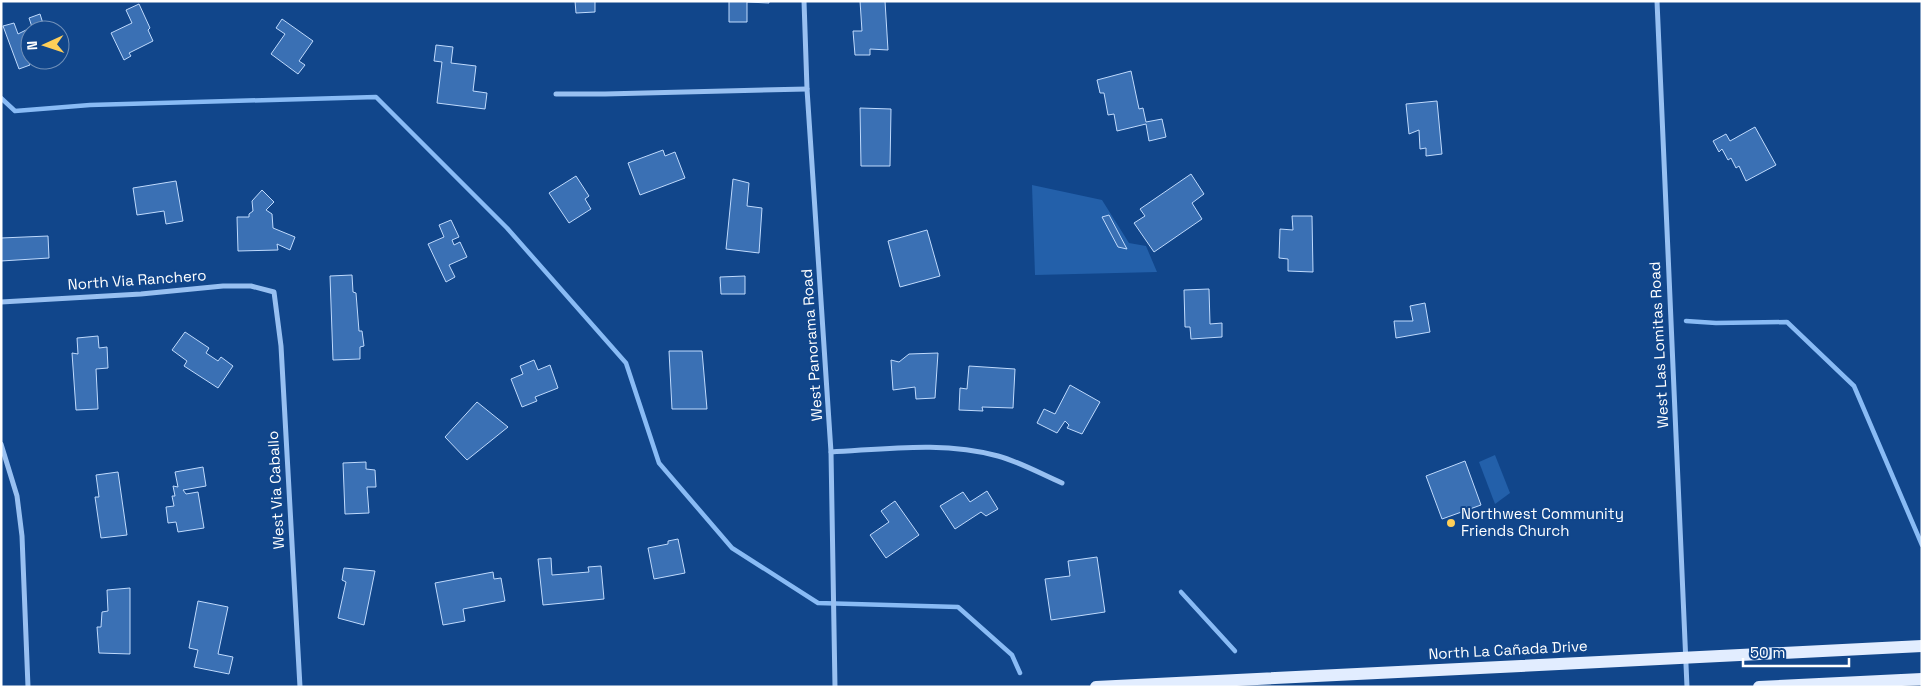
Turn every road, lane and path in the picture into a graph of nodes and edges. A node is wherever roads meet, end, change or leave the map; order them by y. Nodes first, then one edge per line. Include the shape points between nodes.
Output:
1 (804, 1) edge
2 (1657, 1) edge
3 (807, 89) junction
4 (556, 94) dead end
5 (274, 292) joint
6 (1, 302) edge
7 (1, 444) edge
8 (831, 452) junction
9 (1062, 483) dead end
10 (1922, 646) edge
11 (1686, 658) junction
12 (1922, 679) edge
13 (1272, 683) edge
14 (1862, 684) edge
15 (28, 687) edge
16 (300, 687) edge
17 (836, 687) edge
18 (1096, 687) edge
19 (1687, 687) edge
20 (1759, 687) edge

1 - 3 street, West Panorama Road
2 - 11 street, West Las Lomitas Road
3 - 4 street
3 - 8 street, West Panorama Road
5 - 6 street, North Via Ranchero via 251,286 223,286
5 - 16 street, West Via Caballo via 281,346
7 - 15 street via 17,496 22,536
8 - 9 street via 923,447 964,449 999,456
8 - 17 street, West Panorama Road
10 - 11 main road, North La Cañada Drive
11 - 13 main road, North La Cañada Drive
11 - 19 street, West Las Lomitas Road
12 - 14 main road
13 - 18 main road, North La Cañada Drive
14 - 20 main road

